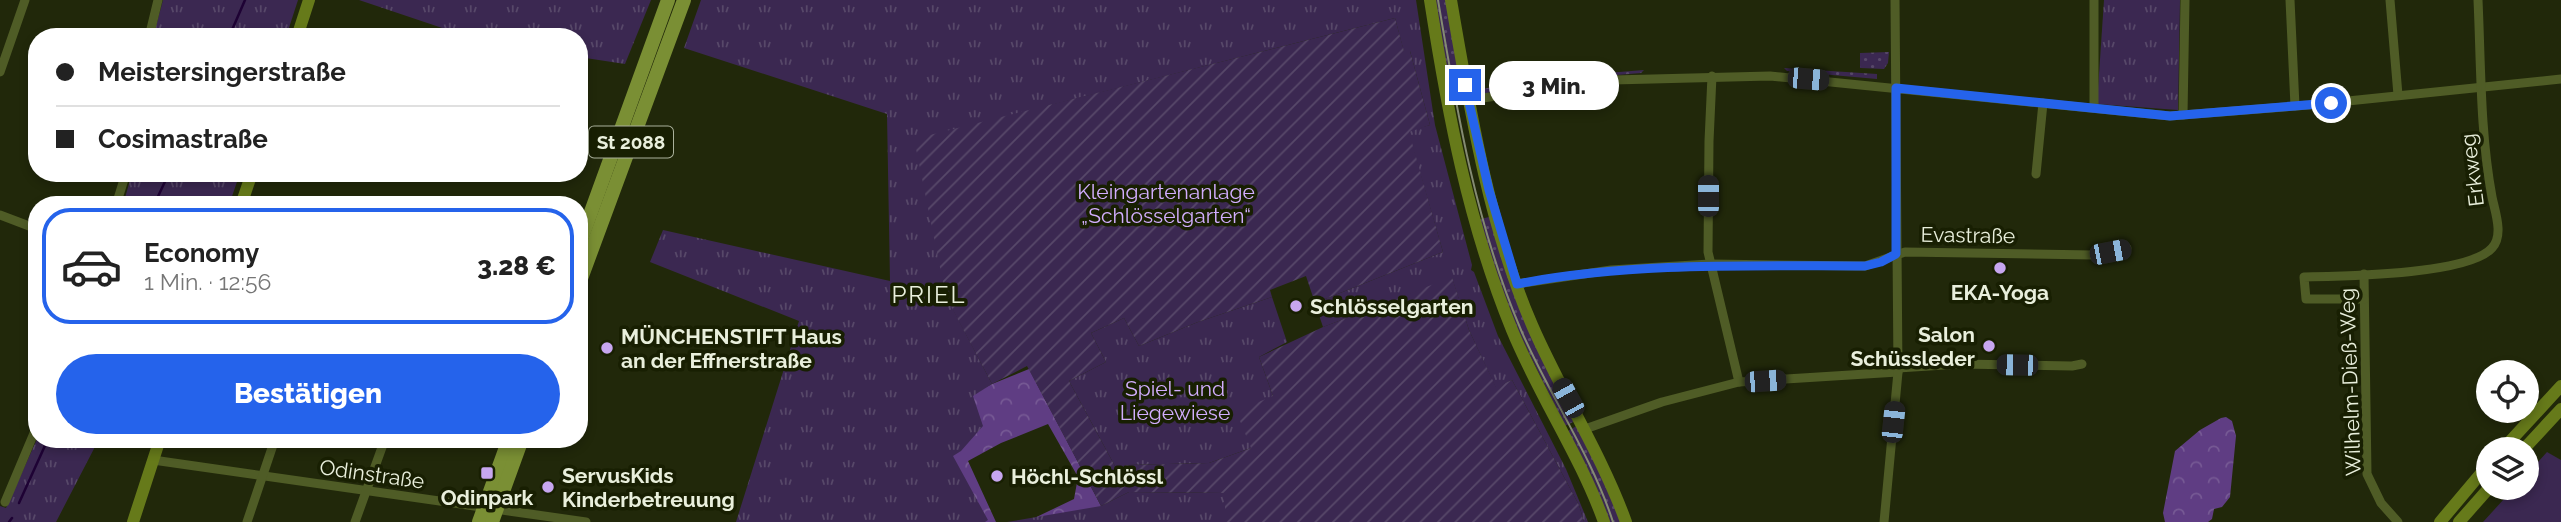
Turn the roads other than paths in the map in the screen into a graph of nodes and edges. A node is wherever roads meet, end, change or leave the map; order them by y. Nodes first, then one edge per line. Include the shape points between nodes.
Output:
1 (25, 0) edge
2 (158, 0) edge
3 (309, 0) edge
4 (668, 0) edge
5 (684, 0) edge
6 (1430, 0) edge
7 (1451, 0) edge
8 (1895, 0) edge
9 (2094, 0) edge
10 (2185, 0) edge
11 (2290, 0) edge
12 (2390, 0) edge
13 (2478, 0) edge
14 (151, 28) edge
15 (300, 28) edge
16 (0, 72) edge
17 (1712, 76) junction
18 (2561, 79) edge
19 (1896, 88) junction
20 (2482, 88) junction
21 (2398, 95) junction
22 (1468, 100) junction
23 (2043, 103) junction
24 (1447, 105) junction
25 (2295, 106) junction
26 (2094, 108) junction
27 (2183, 115) junction
28 (2036, 174) dead end
29 (0, 215) edge
30 (588, 219) edge
31 (28, 226) edge
32 (2127, 248) dead end
33 (1896, 254) junction
34 (588, 260) edge
35 (1710, 264) junction
36 (2364, 274) junction
37 (1517, 284) junction
38 (2364, 299) junction
39 (2082, 364) dead end
40 (1898, 370) junction
41 (1739, 383) junction
42 (2561, 386) edge
43 (2561, 409) edge
44 (1585, 429) junction
45 (2514, 437) edge
46 (2536, 437) edge
47 (28, 447) edge
48 (157, 448) edge
49 (272, 448) edge
50 (382, 448) edge
51 (507, 448) edge
52 (518, 448) edge
53 (153, 460) junction
54 (262, 475) junction
55 (2476, 479) edge
56 (366, 491) junction
57 (2478, 500) edge
58 (5, 502) dead end
59 (488, 516) edge
60 (133, 522) edge
61 (247, 522) edge
62 (355, 522) edge
63 (586, 522) edge
64 (1604, 522) edge
65 (1626, 522) edge
66 (1884, 522) edge
67 (2398, 522) edge
68 (2440, 522) edge
69 (2459, 522) edge

1 - 16 street
2 - 14 street
3 - 15 main road
4 - 30 main road, St 2088
5 - 34 main road, St 2088
6 - 24 main road
7 - 22 main road
8 - 19 street
9 - 26 street
10 - 27 street
11 - 25 street
12 - 21 street
13 - 20 street, Erkweg
17 - 19 street via 1778,76
17 - 22 street via 1614,80
17 - 35 street
18 - 20 street
19 - 23 street
19 - 33 street
20 - 21 street
20 - 36 street, Erkweg via 2497,228 2494,246 2479,257 2431,269
21 - 25 street
22 - 24 main road
22 - 37 main road
23 - 26 street
23 - 28 street
24 - 64 main road via 1473,218 1496,290
25 - 27 street
26 - 27 street
29 - 31 street
32 - 33 street, Evastraße via 2094,255
33 - 35 street, Evastraße via 1865,266
33 - 40 street
35 - 37 street, Evastraße via 1611,270
35 - 41 street
36 - 38 street, Wilhelm-Dieß-Weg
36 - 38 street via 2304,277 2306,299
37 - 44 main road
38 - 67 street, Wilhelm-Dieß-Weg via 2367,474 2381,503
39 - 40 street via 1960,364
40 - 41 street
40 - 66 street
41 - 44 street via 1662,402
42 - 45 main road
43 - 46 main road
44 - 65 main road
47 - 58 street
48 - 53 main road
49 - 54 street
50 - 56 street
51 - 59 main road
52 - 59 main road
53 - 54 street, Odinstraße
53 - 60 main road
54 - 56 street, Odinstraße
54 - 61 street
55 - 68 main road
56 - 59 street, Odinstraße
56 - 62 street
57 - 69 main road
59 - 63 street, Odinstraße

